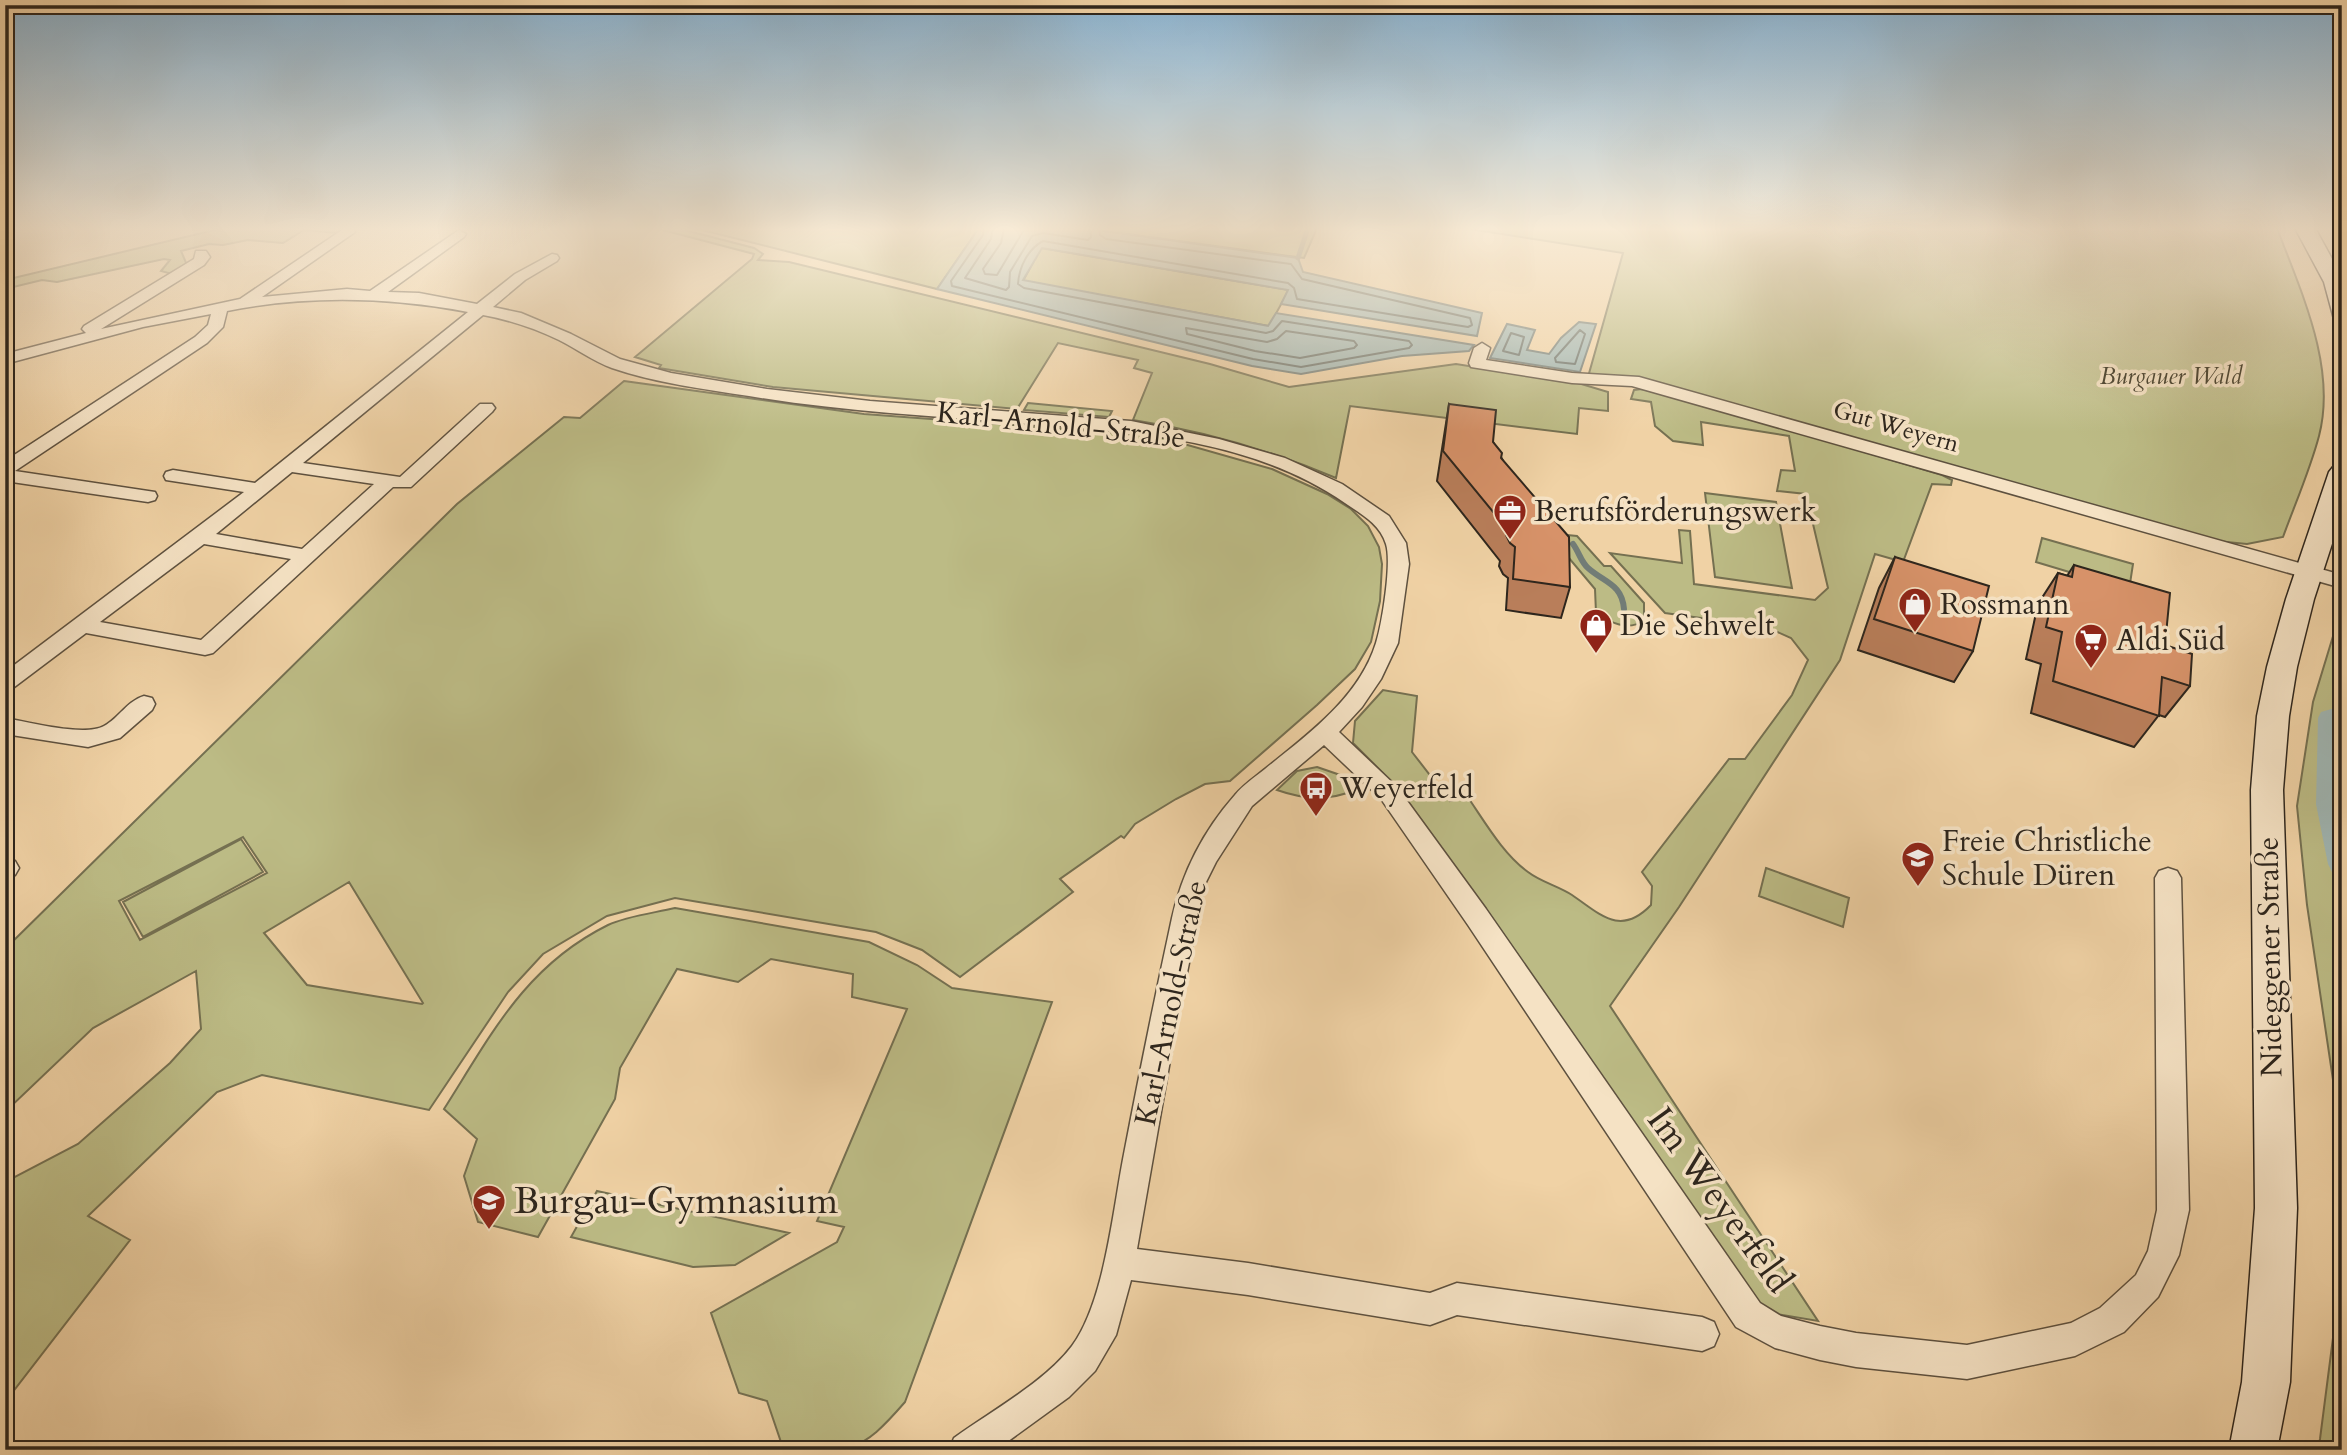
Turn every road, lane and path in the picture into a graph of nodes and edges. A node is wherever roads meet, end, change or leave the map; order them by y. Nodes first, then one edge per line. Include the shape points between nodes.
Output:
1 (144, 296) edge
2 (254, 296) edge
3 (309, 296) edge
4 (390, 296) edge
5 (497, 296) edge
6 (2337, 296) edge
7 (243, 303) junction
8 (221, 306) junction
9 (482, 308) junction
10 (2342, 314) edge
11 (70, 342) junction
12 (1482, 348) dead end
13 (5, 359) edge
14 (614, 363) joint
15 (486, 408) dead end
16 (289, 466) junction
17 (5, 469) edge
18 (2342, 472) edge
19 (5, 475) edge
20 (173, 476) dead end
21 (390, 480) junction
22 (261, 489) junction
23 (148, 495) dead end
24 (200, 537) junction
25 (307, 556) junction
26 (2310, 573) junction
27 (2342, 582) edge
28 (79, 625) junction
29 (5, 682) edge
30 (144, 704) dead end
31 (5, 726) edge
32 (1325, 732) junction
33 (2168, 878) dead end
34 (1119, 1263) junction
35 (1702, 1334) dead end
36 (966, 1450) edge
37 (2253, 1450) edge

1 - 11 street
2 - 7 street
3 - 7 street
4 - 9 street
5 - 9 street
6 - 10 main road
7 - 8 street
8 - 11 street
8 - 17 street via 215,327 201,340
9 - 14 street via 545,327
9 - 16 street
11 - 13 street
12 - 26 street, Gut Weyern via 1477,363 1572,378 1633,381
14 - 32 street, Karl-Arnold-Straße via 767,394 1161,431 1279,463 1335,488 1382,520 1396,544 1399,564 1387,643 1373,674
15 - 21 street via 404,483
16 - 21 street
16 - 22 street
18 - 26 main road, Nideggener Straße
19 - 23 street
20 - 22 street
21 - 25 street
22 - 24 street
24 - 25 street
24 - 28 street
25 - 28 street via 205,648
26 - 27 street
26 - 37 main road, Nideggener Straße via 2273,716 2266,790 2276,1208 2266,1382
28 - 29 street
30 - 31 street via 112,732 88,739
32 - 33 street, Im Weyerfeld via 1389,793 1748,1315 1775,1331 1856,1350 1967,1362 2075,1339 2112,1320 2147,1286 2163,1255 2173,1210
32 - 34 street, Karl-Arnold-Straße via 1244,800 1192,884
34 - 35 street via 1430,1309 1457,1299
34 - 36 street, Karl-Arnold-Straße via 1104,1323 1083,1359 1057,1385

